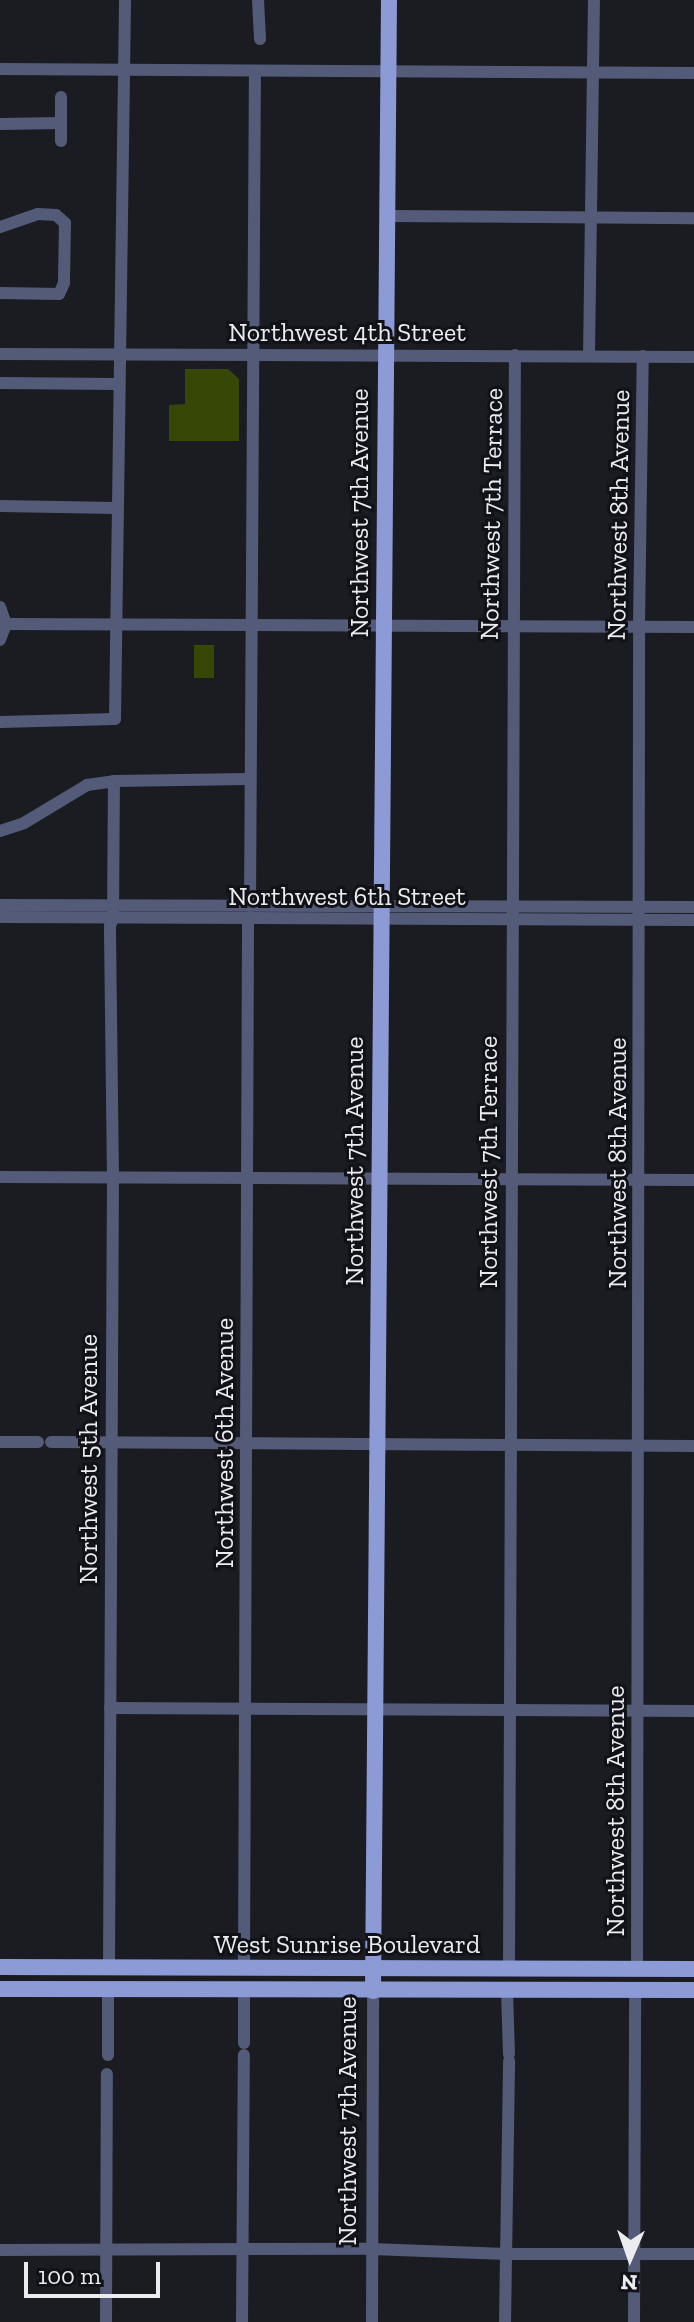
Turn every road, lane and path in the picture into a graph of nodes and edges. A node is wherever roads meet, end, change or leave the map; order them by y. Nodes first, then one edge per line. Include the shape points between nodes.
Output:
1 (125, 0) edge
2 (258, 0) edge
3 (389, 0) edge
4 (594, 0) edge
5 (260, 39) dead end
6 (0, 69) edge
7 (122, 70) junction
8 (255, 71) junction
9 (388, 72) junction
10 (592, 72) junction
11 (694, 73) edge
12 (61, 97) dead end
13 (61, 123) junction
14 (0, 124) edge
15 (61, 141) dead end
16 (387, 216) junction
17 (591, 218) junction
18 (694, 218) edge
19 (0, 227) edge
20 (0, 293) edge
21 (0, 354) edge
22 (118, 354) junction
23 (254, 355) junction
24 (515, 355) junction
25 (385, 356) junction
26 (589, 356) junction
27 (643, 356) junction
28 (694, 357) edge
29 (0, 383) edge
30 (117, 384) junction
31 (0, 506) edge
32 (116, 508) junction
33 (0, 607) edge
34 (251, 623) junction
35 (6, 624) junction
36 (383, 624) junction
37 (115, 625) junction
38 (513, 626) junction
39 (639, 626) junction
40 (694, 627) edge
41 (0, 640) edge
42 (0, 722) edge
43 (248, 779) junction
44 (114, 781) junction
45 (0, 831) edge
46 (0, 905) edge
47 (694, 907) edge
48 (113, 911) junction
49 (249, 912) junction
50 (381, 913) junction
51 (511, 913) junction
52 (641, 914) junction
53 (0, 917) edge
54 (694, 920) edge
55 (0, 1177) edge
56 (113, 1178) junction
57 (248, 1179) junction
58 (379, 1179) junction
59 (512, 1179) junction
60 (694, 1180) edge
61 (640, 1181) junction
62 (0, 1442) edge
63 (110, 1442) junction
64 (247, 1442) junction
65 (377, 1443) junction
66 (512, 1444) junction
67 (639, 1445) junction
68 (694, 1446) edge
69 (110, 1708) junction
70 (245, 1710) junction
71 (509, 1710) junction
72 (375, 1711) junction
73 (638, 1711) junction
74 (694, 1711) edge
75 (0, 1967) edge
76 (109, 1967) junction
77 (244, 1968) junction
78 (637, 1969) junction
79 (694, 1969) edge
80 (373, 1970) junction
81 (509, 1970) junction
82 (83, 1988) junction
83 (0, 1989) edge
84 (108, 1989) junction
85 (244, 1989) junction
86 (635, 1990) junction
87 (694, 1990) edge
88 (373, 1991) junction
89 (507, 1991) junction
90 (108, 2055) dead end
91 (107, 2074) dead end
92 (106, 2249) junction
93 (242, 2249) junction
94 (371, 2249) junction
95 (0, 2250) edge
96 (506, 2254) junction
97 (635, 2254) junction
98 (694, 2254) edge
99 (106, 2322) edge
100 (242, 2322) edge
101 (372, 2322) edge
102 (505, 2322) edge
103 (634, 2322) edge

1 - 7 street
2 - 5 street
3 - 9 main road, Northwest 7th Avenue
4 - 10 street, Northwest 8th Avenue
6 - 7 street
7 - 8 street
7 - 22 street
8 - 9 street
8 - 23 street, Northwest 6th Avenue
9 - 10 street
9 - 16 main road, Northwest 7th Avenue
10 - 11 street
10 - 17 street, Northwest 8th Avenue
12 - 13 street
13 - 14 street
13 - 15 street
16 - 17 street
16 - 25 main road, Northwest 7th Avenue
17 - 18 street
17 - 26 street, Northwest 8th Avenue
19 - 20 street via 38,214 56,215 65,223 64,283 59,294
21 - 22 street, Northwest 4th Street
22 - 23 street, Northwest 4th Street
22 - 30 street
23 - 25 street, Northwest 4th Street
23 - 34 street, Northwest 6th Avenue
24 - 25 street, Northwest 4th Street
24 - 26 street, Northwest 4th Street
24 - 38 street, Northwest 7th Terrace
25 - 36 main road, Northwest 7th Avenue
26 - 27 street, Northwest 4th Street
27 - 28 street, Northwest 4th Street
27 - 39 street, Northwest 8th Avenue
29 - 30 street
30 - 32 street
31 - 32 street
32 - 37 street
33 - 35 street
34 - 36 street
34 - 37 street
34 - 43 street, Northwest 6th Avenue
35 - 37 street
35 - 41 street
36 - 38 street
36 - 50 main road, Northwest 7th Avenue
37 - 42 street via 115,719
38 - 39 street
38 - 51 street, Northwest 7th Terrace
39 - 40 street
39 - 52 street, Northwest 8th Avenue
43 - 44 street
43 - 49 street, Northwest 6th Avenue
44 - 45 street via 87,785 24,823
44 - 48 street, Northwest 5th Avenue
46 - 48 street, Northwest 6th Street
47 - 52 street, Northwest 6th Street
48 - 49 street, Northwest 6th Street
48 - 53 street, Northwest 6th Street
48 - 56 street, Northwest 5th Avenue
49 - 50 street, Northwest 6th Street
49 - 57 street, Northwest 6th Avenue
50 - 51 street, Northwest 6th Street
50 - 58 main road, Northwest 7th Avenue
51 - 52 street, Northwest 6th Street
51 - 59 street, Northwest 7th Terrace
52 - 54 street, Northwest 6th Street
52 - 61 street, Northwest 8th Avenue
55 - 56 street
56 - 57 street
56 - 63 street, Northwest 5th Avenue
57 - 58 street
57 - 64 street, Northwest 6th Avenue
58 - 59 street
58 - 65 main road, Northwest 7th Avenue
59 - 61 street
59 - 66 street, Northwest 7th Terrace
60 - 61 street
61 - 67 street, Northwest 8th Avenue
62 - 63 street
63 - 64 street
63 - 69 street, Northwest 5th Avenue
64 - 65 street
64 - 70 street, Northwest 6th Avenue
65 - 66 street
65 - 72 main road, Northwest 7th Avenue
66 - 67 street
66 - 71 street, Northwest 7th Terrace
67 - 68 street
67 - 73 street, Northwest 8th Avenue
69 - 70 street
69 - 76 street, Northwest 5th Avenue
70 - 72 street
70 - 77 street, Northwest 6th Avenue
71 - 72 street
71 - 73 street
71 - 81 street, Northwest 7th Terrace
72 - 80 main road, Northwest 7th Avenue
73 - 74 street
73 - 78 street, Northwest 8th Avenue
75 - 76 main road, West Sunrise Boulevard
76 - 77 main road, West Sunrise Boulevard
76 - 82 main road via 100,1982
77 - 80 main road, West Sunrise Boulevard
78 - 79 main road, West Sunrise Boulevard
78 - 81 main road, West Sunrise Boulevard
80 - 81 main road, West Sunrise Boulevard
80 - 88 main road, Northwest 7th Avenue
82 - 83 main road, West Sunrise Boulevard
82 - 84 main road, West Sunrise Boulevard
84 - 85 main road, West Sunrise Boulevard
84 - 90 street
85 - 88 main road, West Sunrise Boulevard
85 - 93 street
86 - 87 main road, West Sunrise Boulevard
86 - 89 main road, West Sunrise Boulevard
86 - 97 street
88 - 89 main road, West Sunrise Boulevard
88 - 94 street, Northwest 7th Avenue
89 - 96 street
91 - 92 street
92 - 93 street
92 - 95 street
92 - 99 street
93 - 94 street
93 - 100 street
94 - 96 street
94 - 101 street, Northwest 7th Avenue
96 - 97 street
96 - 102 street
97 - 98 street
97 - 103 street

